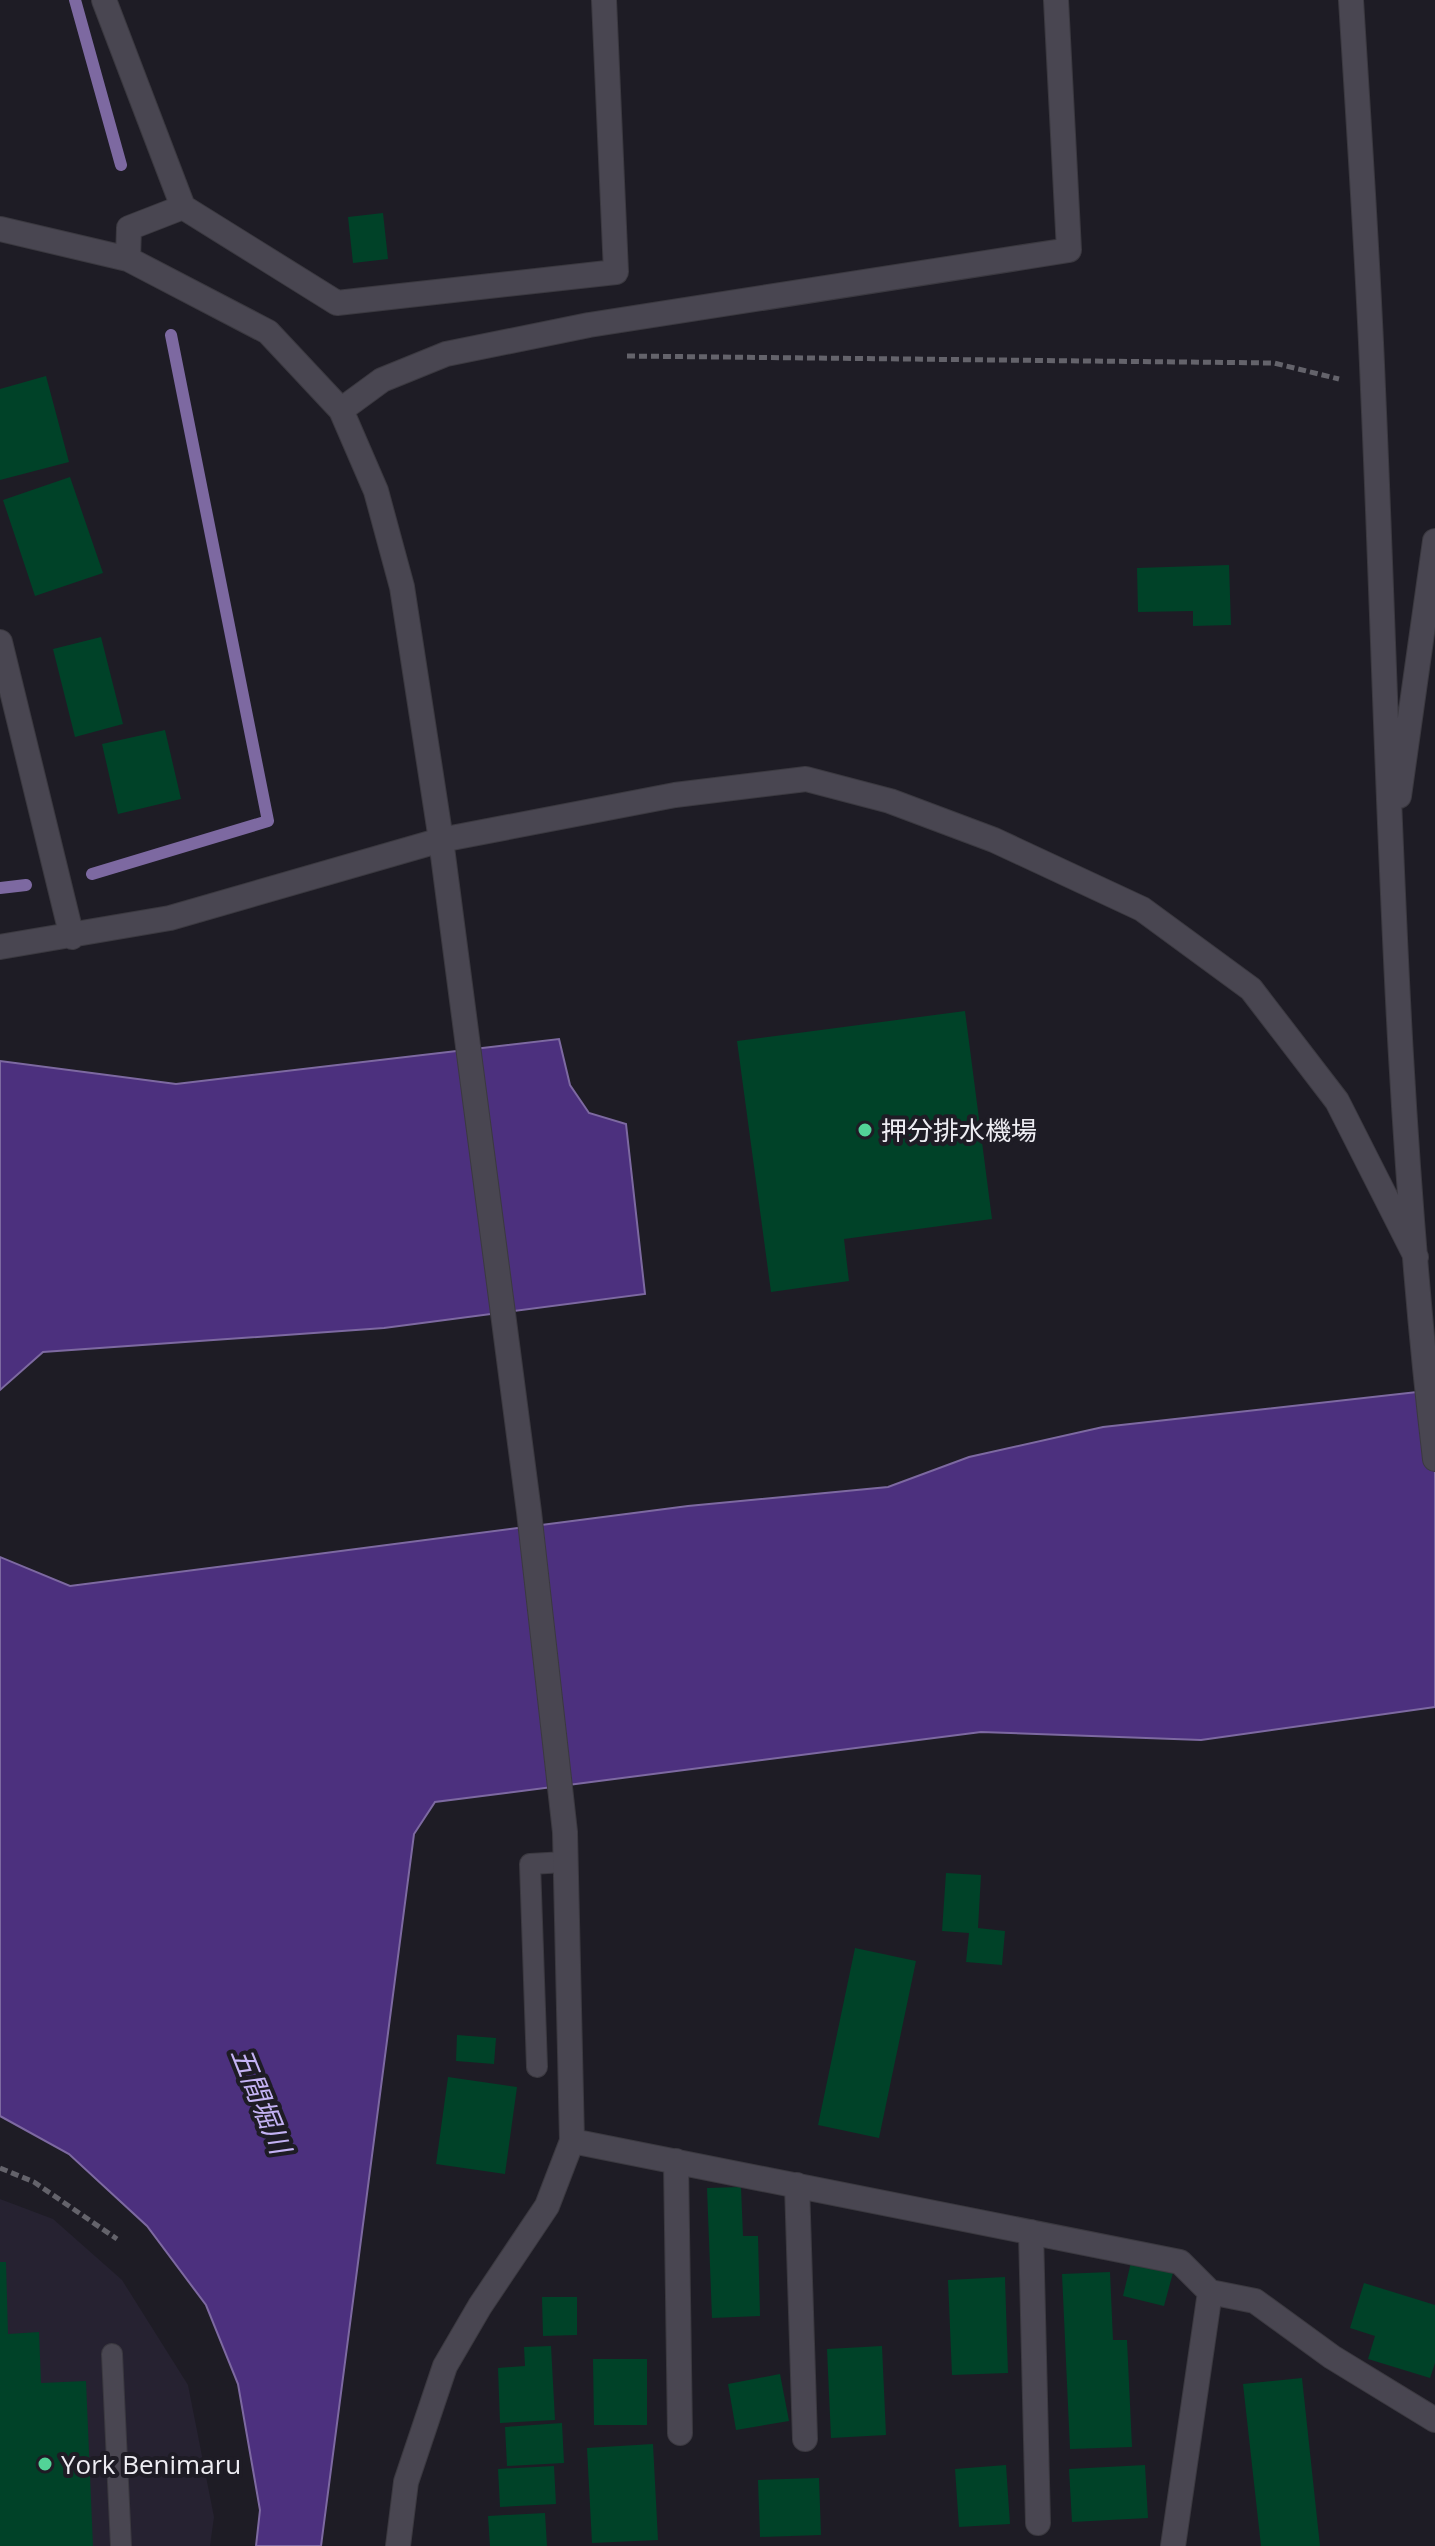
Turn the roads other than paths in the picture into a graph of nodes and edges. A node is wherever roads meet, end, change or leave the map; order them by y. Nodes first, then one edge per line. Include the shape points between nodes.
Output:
1 (104, 0) edge
2 (604, 0) edge
3 (1056, 0) edge
4 (1351, 0) edge
5 (183, 207) junction
6 (0, 229) edge
7 (128, 259) junction
8 (341, 410) junction
9 (1435, 541) edge
10 (0, 642) edge
11 (441, 840) junction
12 (1390, 862) junction
13 (72, 937) junction
14 (0, 947) edge
15 (1416, 1257) junction
16 (1435, 1459) edge
17 (565, 1862) junction
18 (537, 2067) dead end
19 (572, 2141) junction
20 (676, 2161) junction
21 (797, 2185) junction
22 (1031, 2232) junction
23 (1210, 2292) junction
24 (112, 2354) dead end
25 (1435, 2420) edge
26 (680, 2433) dead end
27 (805, 2439) dead end
28 (1038, 2523) dead end
29 (121, 2546) edge
30 (398, 2546) edge
31 (1173, 2546) edge

1 - 5 street
2 - 5 street via 616,272 337,303
3 - 8 street via 1069,250 604,322 446,354 382,380
4 - 12 street via 1373,387
5 - 7 street via 129,228
6 - 7 street
7 - 8 street via 268,332
8 - 11 street via 376,491 402,587
9 - 12 street
10 - 13 street
11 - 13 street via 170,918
11 - 15 street via 675,795 806,779 890,801 994,840 1142,909 1251,989 1337,1101
11 - 17 street via 529,1512
12 - 15 street
13 - 14 street
15 - 16 street
17 - 18 lane via 530,1864
17 - 19 street
19 - 20 street
19 - 30 street via 547,2206 445,2366 406,2482
20 - 21 street
20 - 26 street
21 - 22 street
21 - 27 street
22 - 23 street via 1180,2262
22 - 28 street
23 - 25 street via 1255,2301 1332,2357
23 - 31 street
24 - 29 lane

